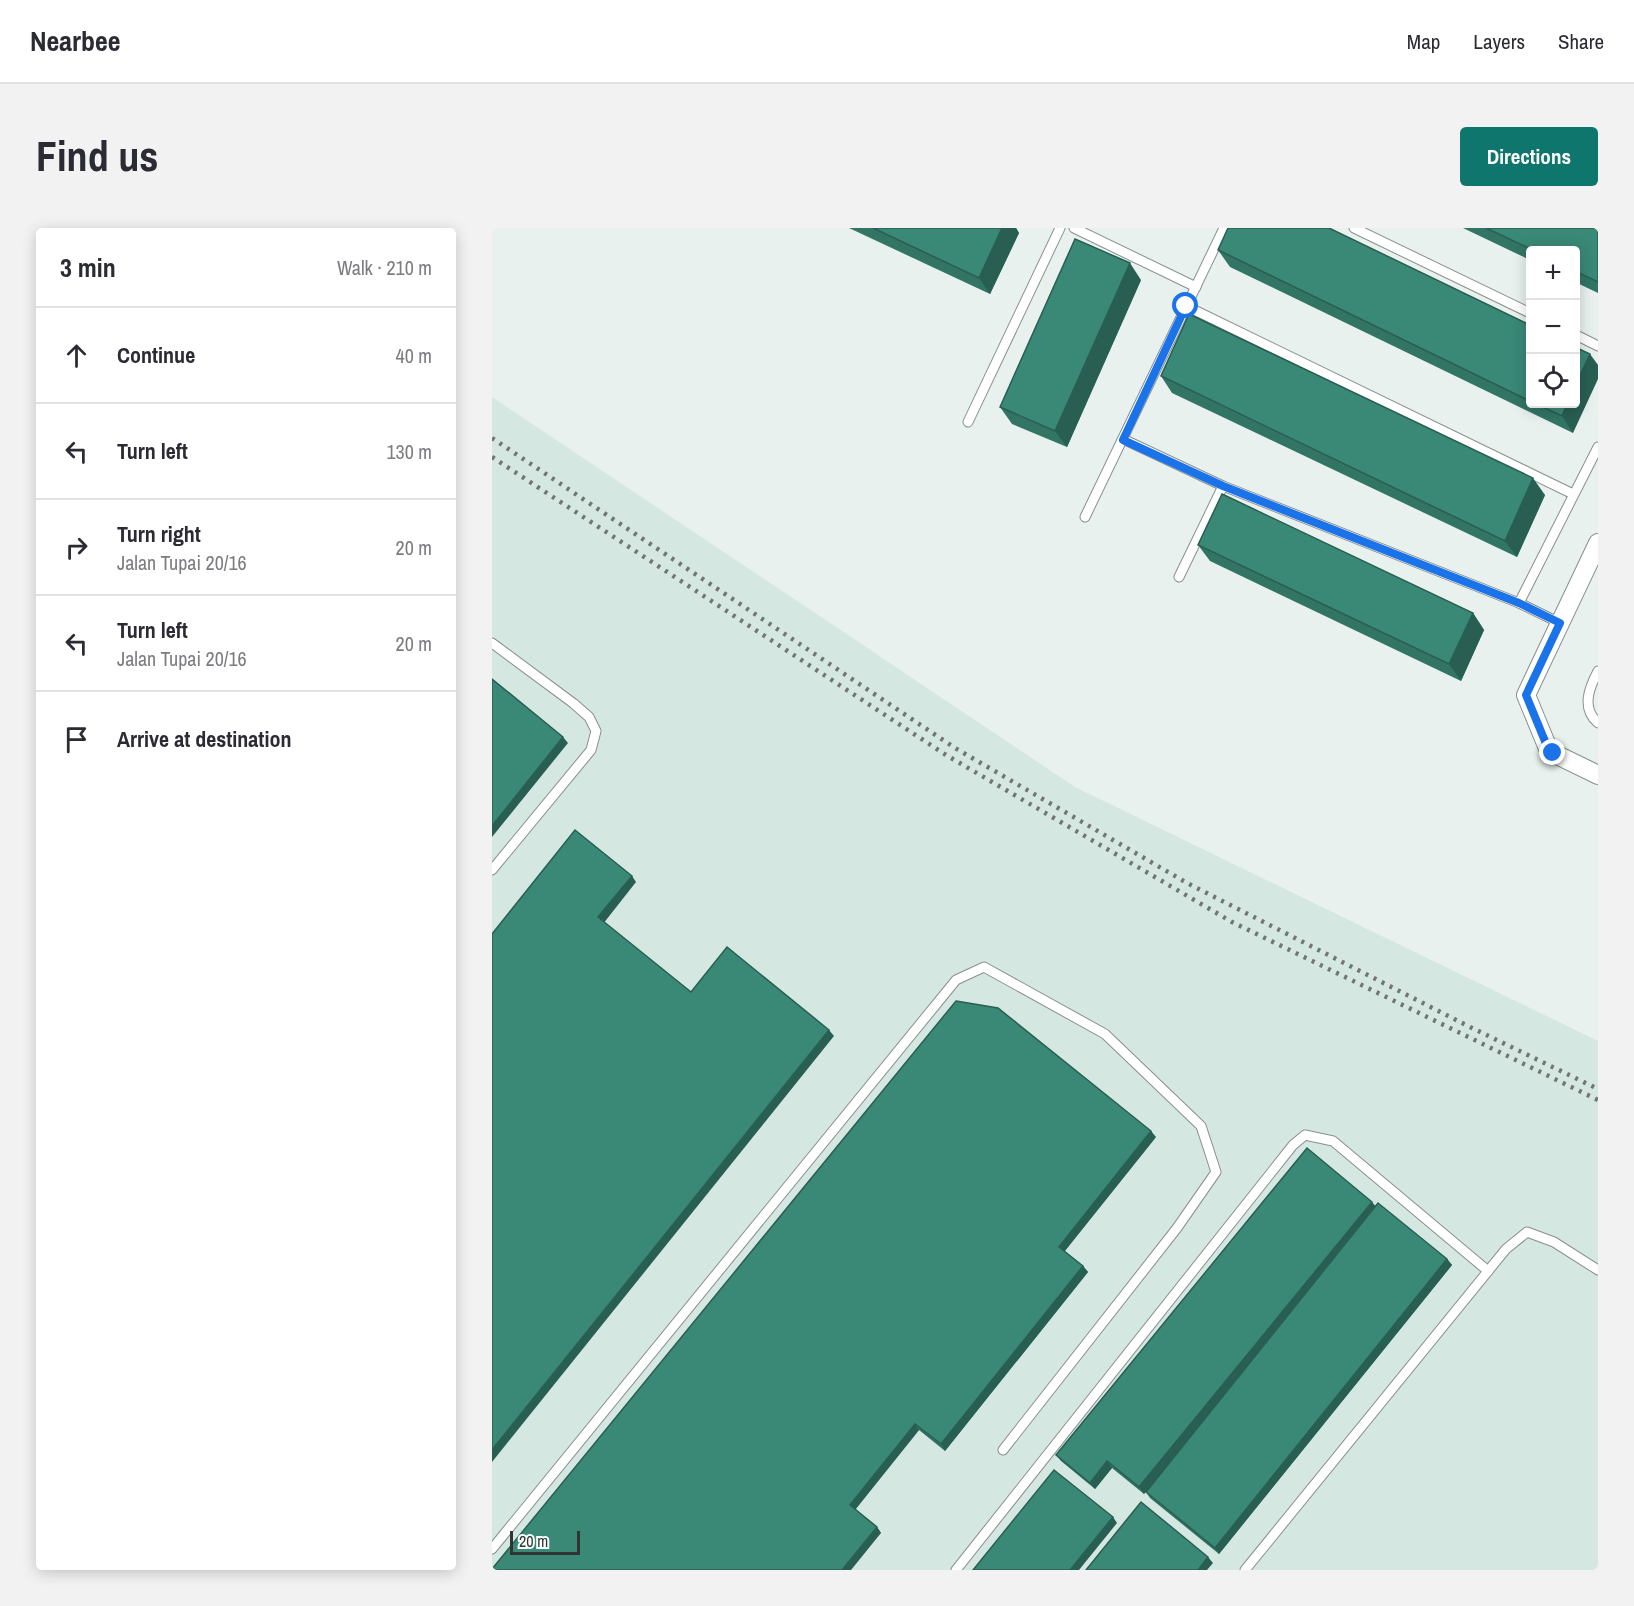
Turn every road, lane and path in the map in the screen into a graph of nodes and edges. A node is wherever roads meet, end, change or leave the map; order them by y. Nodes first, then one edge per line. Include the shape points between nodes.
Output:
1 (1060, 228) edge
2 (1074, 228) edge
3 (1224, 228) edge
4 (1354, 228) edge
5 (1196, 287) junction
6 (1186, 306) junction
7 (1526, 312) edge
8 (1580, 337) edge
9 (1598, 346) edge
10 (968, 422) dead end
11 (1123, 440) junction
12 (1598, 447) edge
13 (1223, 486) junction
14 (1573, 494) junction
15 (1085, 518) dead end
16 (1598, 543) edge
17 (1179, 577) dead end
18 (1519, 603) junction
19 (1560, 623) junction
20 (492, 643) edge
21 (1598, 671) edge
22 (1598, 723) edge
23 (1598, 775) edge
24 (492, 870) edge
25 (1598, 1270) edge
26 (1488, 1271) junction
27 (1003, 1450) dead end
28 (492, 1550) edge
29 (956, 1570) edge
30 (1245, 1570) edge

1 - 10 lane
2 - 5 lane
3 - 5 lane
4 - 7 lane
5 - 6 lane
6 - 11 lane
6 - 14 lane
8 - 9 lane
11 - 13 lane
11 - 15 lane
12 - 14 lane
13 - 17 lane
13 - 18 lane
14 - 18 lane
16 - 19 street
18 - 19 lane
19 - 23 street via 1526,695 1553,753
20 - 24 lane via 573,703 589,717 596,732 591,750
21 - 22 lane via 1587,705
25 - 26 lane via 1554,1242 1527,1232
26 - 29 lane via 1333,1141 1305,1135 1293,1145
26 - 30 lane
27 - 28 lane via 1177,1228 1216,1172 1201,1126 1105,1034 984,967 956,980

